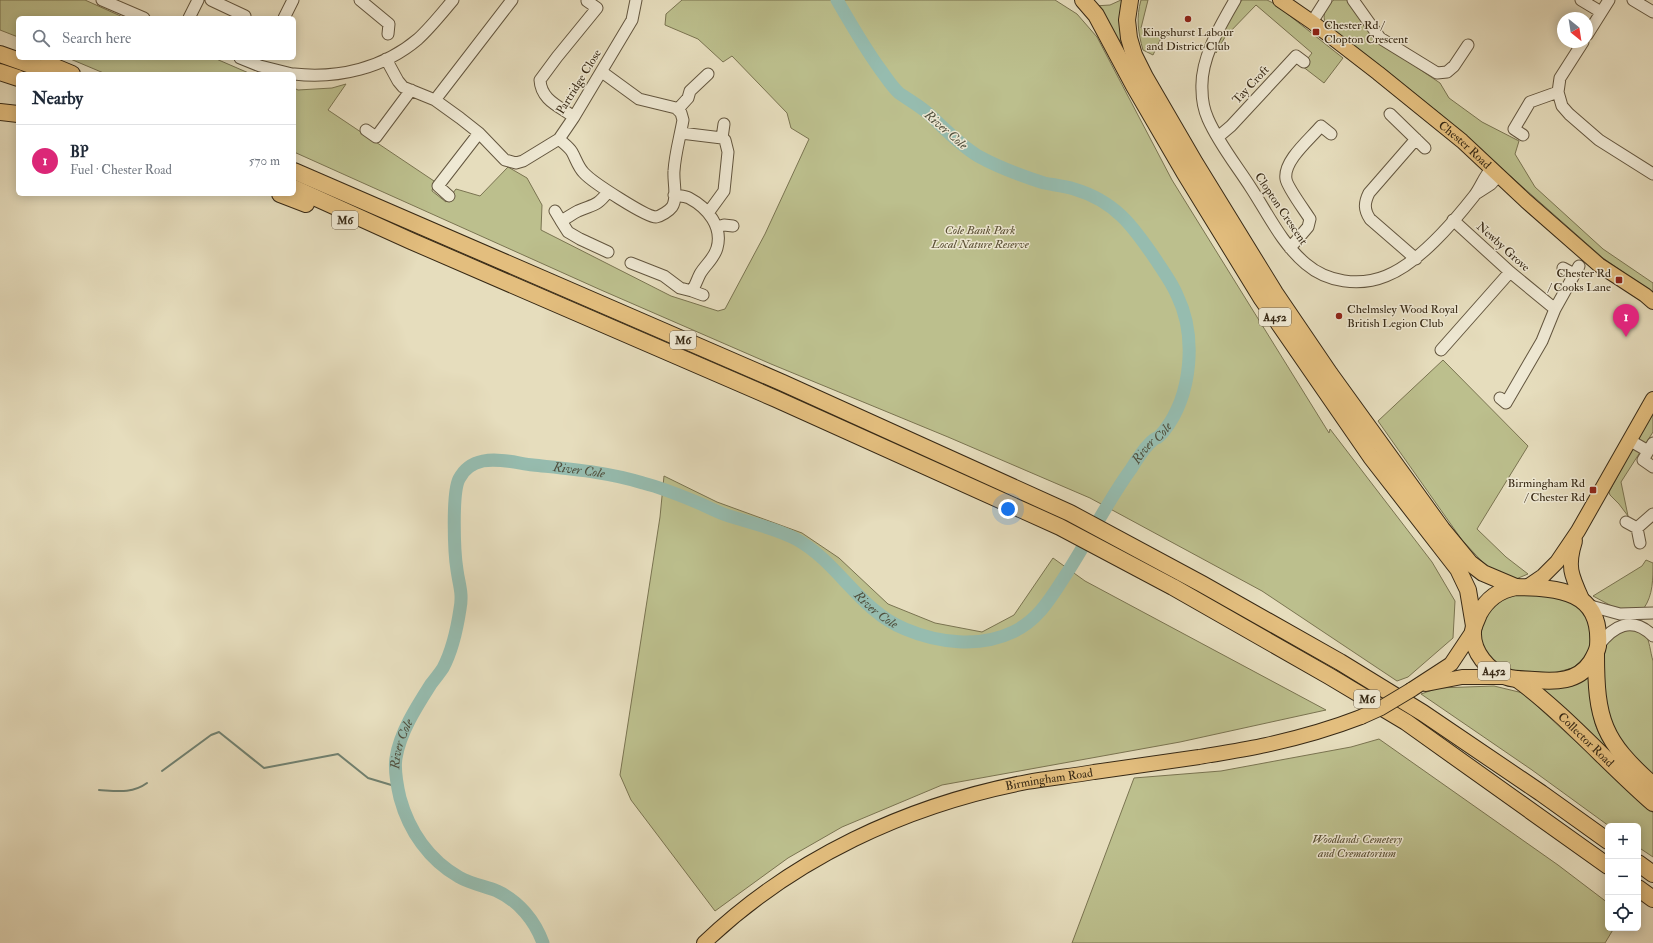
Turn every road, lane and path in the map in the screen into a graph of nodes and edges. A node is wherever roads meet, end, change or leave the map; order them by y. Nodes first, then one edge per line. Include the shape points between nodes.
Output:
1 (102, 0) edge
2 (198, 0) edge
3 (211, 0) edge
4 (293, 0) edge
5 (360, 0) edge
6 (453, 0) edge
7 (512, 0) edge
8 (636, 0) edge
9 (1083, 0) edge
10 (1130, 0) edge
11 (1235, 0) edge
12 (1280, 0) edge
13 (1326, 0) edge
14 (1353, 0) edge
15 (1581, 0) edge
16 (1609, 0) edge
17 (1633, 0) edge
18 (587, 1) dead end
19 (1601, 12) junction
20 (1653, 12) edge
21 (139, 16) edge
22 (190, 16) edge
23 (245, 16) dead end
24 (285, 16) edge
25 (1312, 22) junction
26 (1593, 25) edge
27 (388, 34) dead end
28 (0, 45) edge
29 (1468, 45) dead end
30 (1579, 48) edge
31 (16, 50) edge
32 (0, 54) edge
33 (386, 59) junction
34 (16, 60) edge
35 (17, 60) edge
36 (39, 60) edge
37 (251, 60) edge
38 (262, 62) edge
39 (1304, 62) dead end
40 (0, 72) edge
41 (50, 72) edge
42 (67, 72) edge
43 (288, 72) edge
44 (602, 72) junction
45 (296, 74) edge
46 (708, 74) dead end
47 (16, 77) edge
48 (411, 90) junction
49 (1558, 92) junction
50 (435, 100) junction
51 (678, 109) junction
52 (0, 112) edge
53 (16, 114) edge
54 (1390, 114) dead end
55 (574, 117) junction
56 (724, 124) dead end
57 (366, 130) dead end
58 (479, 133) junction
59 (681, 133) junction
60 (1330, 134) dead end
61 (1523, 135) dead end
62 (722, 138) junction
63 (1218, 138) junction
64 (1416, 139) junction
65 (559, 140) junction
66 (1425, 148) dead end
67 (1496, 171) junction
68 (296, 172) edge
69 (1653, 174) edge
70 (296, 189) edge
71 (608, 192) junction
72 (674, 194) junction
73 (285, 196) edge
74 (449, 196) dead end
75 (555, 211) dead end
76 (708, 213) junction
77 (1453, 220) junction
78 (561, 221) junction
79 (734, 226) dead end
80 (717, 227) junction
81 (411, 241) junction
82 (1290, 248) junction
83 (608, 252) dead end
84 (1416, 259) junction
85 (632, 263) dead end
86 (1563, 268) dead end
87 (1510, 272) junction
88 (1650, 298) edge
89 (1555, 309) junction
90 (1442, 350) dead end
91 (1500, 398) dead end
92 (1653, 399) edge
93 (1629, 440) junction
94 (1650, 447) edge
95 (1653, 467) edge
96 (1653, 514) edge
97 (1626, 522) dead end
98 (1637, 528) junction
99 (1578, 531) junction
100 (1640, 543) dead end
101 (1521, 587) junction
102 (1584, 602) junction
103 (1653, 614) edge
104 (1474, 629) junction
105 (1653, 636) edge
106 (1597, 650) junction
107 (1512, 678) junction
108 (1416, 687) junction
109 (1653, 785) edge
110 (1653, 803) edge
111 (1605, 839) edge
112 (1605, 864) edge
113 (1641, 865) edge
114 (1653, 874) edge
115 (1641, 890) edge
116 (1653, 899) edge
117 (704, 943) edge

1 - 21 street
2 - 22 street
3 - 23 street
4 - 24 street
5 - 27 street via 388,24
6 - 33 street via 418,39
7 - 50 street
8 - 44 street, Partridge Close via 632,20
9 - 104 highway, A452 via 1098,18 1184,172 1262,299 1371,457 1458,569 1468,590
10 - 101 highway, A452 via 1127,20 1129,38 1144,77 1275,293 1330,374 1442,529 1470,563 1483,573
11 - 63 street, Clopton Crescent via 1212,44 1203,75 1205,110
12 - 25 main road, Chester Road
13 - 25 street
14 - 29 street via 1380,38 1437,73 1447,72 1454,66
15 - 19 street
16 - 19 street
17 - 20 street
18 - 55 street via 597,8 540,80 545,97
19 - 26 street
25 - 67 main road, Chester Road via 1435,119
28 - 31 highway
30 - 49 street via 1560,78
32 - 34 highway
33 - 45 street via 370,67 339,74
33 - 48 street via 398,81 403,87
35 - 41 highway
36 - 42 highway
37 - 38 street
38 - 43 street
39 - 63 street, Tay Croft via 1296,56
40 - 47 highway
44 - 51 street via 639,99 671,105
44 - 55 street, Partridge Close
46 - 51 street via 690,91 688,98
48 - 50 street
48 - 57 street via 376,137
49 - 61 street via 1530,102 1514,129
49 - 69 street via 1562,106 1599,140
50 - 58 street
51 - 59 street via 683,120
52 - 53 highway
54 - 64 street
55 - 65 street, Partridge Close
56 - 62 street
58 - 65 street, Partridge Close via 505,160 516,163 524,161
58 - 74 street via 438,186
59 - 62 street
59 - 72 street via 674,171
60 - 82 street via 1321,126 1287,168 1286,180 1310,220 1308,227
62 - 76 street via 728,152 724,191
63 - 82 street, Clopton Crescent
64 - 66 street
64 - 84 street via 1365,201 1366,213 1370,219
65 - 71 street via 572,151 582,172
67 - 77 street, Clopton Crescent via 1491,184 1475,195
67 - 88 main road, Chester Road via 1599,265
68 - 111 highway, M6 via 790,387 1070,513 1340,662 1423,713
70 - 81 highway, M6
71 - 72 street via 656,217 672,207
71 - 78 street via 594,206 578,211
72 - 76 street via 689,198
73 - 81 highway, M6 via 347,221
75 - 78 street
76 - 80 street
77 - 84 street, Clopton Crescent
77 - 87 street, Newby Grove
78 - 83 street via 568,232
79 - 80 street
80 - 85 street via 717,248 713,258 699,275 697,293 680,288 664,276
81 - 112 highway, M6 via 776,399 1060,527 1112,554 1406,722
82 - 84 street, Clopton Crescent via 1306,265 1328,277 1345,282 1384,277
86 - 89 street via 1577,270
87 - 89 street, Newby Grove
87 - 90 street
89 - 91 street via 1542,340 1506,403
92 - 93 main road
93 - 94 street
93 - 99 main road
94 - 95 street via 1643,460
96 - 98 street
97 - 98 street
98 - 100 street
99 - 101 main road via 1557,562 1543,576
99 - 102 main road via 1570,566 1572,577
101 - 102 highway, A452 via 1567,592
101 - 104 highway, A452 via 1498,592 1480,613
102 - 103 street via 1620,614
102 - 106 highway via 1596,625
104 - 107 highway, A452 via 1476,649 1483,660 1490,668
104 - 108 main road, Birmingham Road via 1451,664
105 - 106 street via 1641,627 1626,624 1605,636
106 - 107 highway, A452 via 1587,668 1578,675 1566,679 1552,682
106 - 109 highway, Collector Road via 1598,705 1603,722 1621,754
107 - 108 main road, Birmingham Road via 1462,677
107 - 110 highway, Collector Road / A452 via 1537,694
108 - 117 main road, Birmingham Road, bridge via 1361,717 1308,735 1264,746 1027,782 943,802 891,821 814,860 741,911
113 - 114 highway
115 - 116 highway

